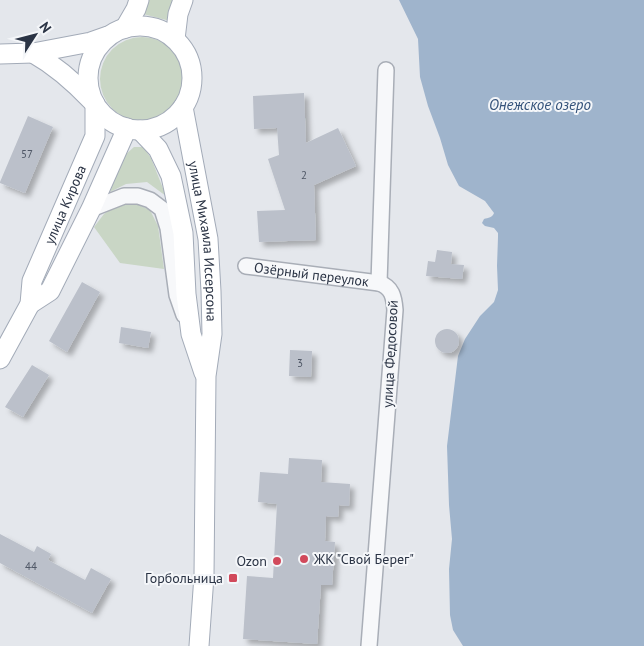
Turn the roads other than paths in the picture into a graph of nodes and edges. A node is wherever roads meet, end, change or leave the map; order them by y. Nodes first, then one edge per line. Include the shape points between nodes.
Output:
1 (139, 0) edge
2 (183, 0) edge
3 (116, 32) junction
4 (175, 40) junction
5 (33, 53) junction
6 (0, 54) edge
7 (386, 70) dead end
8 (95, 104) junction
9 (183, 108) junction
10 (134, 129) junction
11 (91, 209) junction
12 (246, 266) dead end
13 (379, 283) junction
14 (30, 304) junction
15 (191, 334) junction
16 (0, 359) edge
17 (206, 376) junction
18 (199, 646) edge
19 (369, 646) edge

1 - 3 main road via 136,9
2 - 4 main road
3 - 4 main road via 143,26 160,30
3 - 5 main road via 91,42
3 - 8 main road via 96,50 89,68 89,86
4 - 9 main road via 187,55 192,74
5 - 6 main road
5 - 8 main road via 66,75
7 - 13 street, улица Федосовой
8 - 10 main road via 115,123
8 - 14 main road, улица Кирова via 95,136 32,280
9 - 10 main road via 156,127
9 - 17 main road, улица Михаила Иссерсона via 208,239 212,334
10 - 11 main road, улица Кирова
10 - 15 main road, улица Михаила Иссерсона via 158,149 171,176 183,233
11 - 14 main road, улица Кирова via 50,291
11 - 15 street via 124,196 150,200 162,209 168,228 176,296
12 - 13 street, Озёрный переулок
13 - 19 street, улица Федосовой via 393,294 395,310
14 - 16 main road, улица Кирова
15 - 17 main road, улица Михаила Иссерсона
17 - 18 main road, улица Михаила Иссерсона via 204,576

